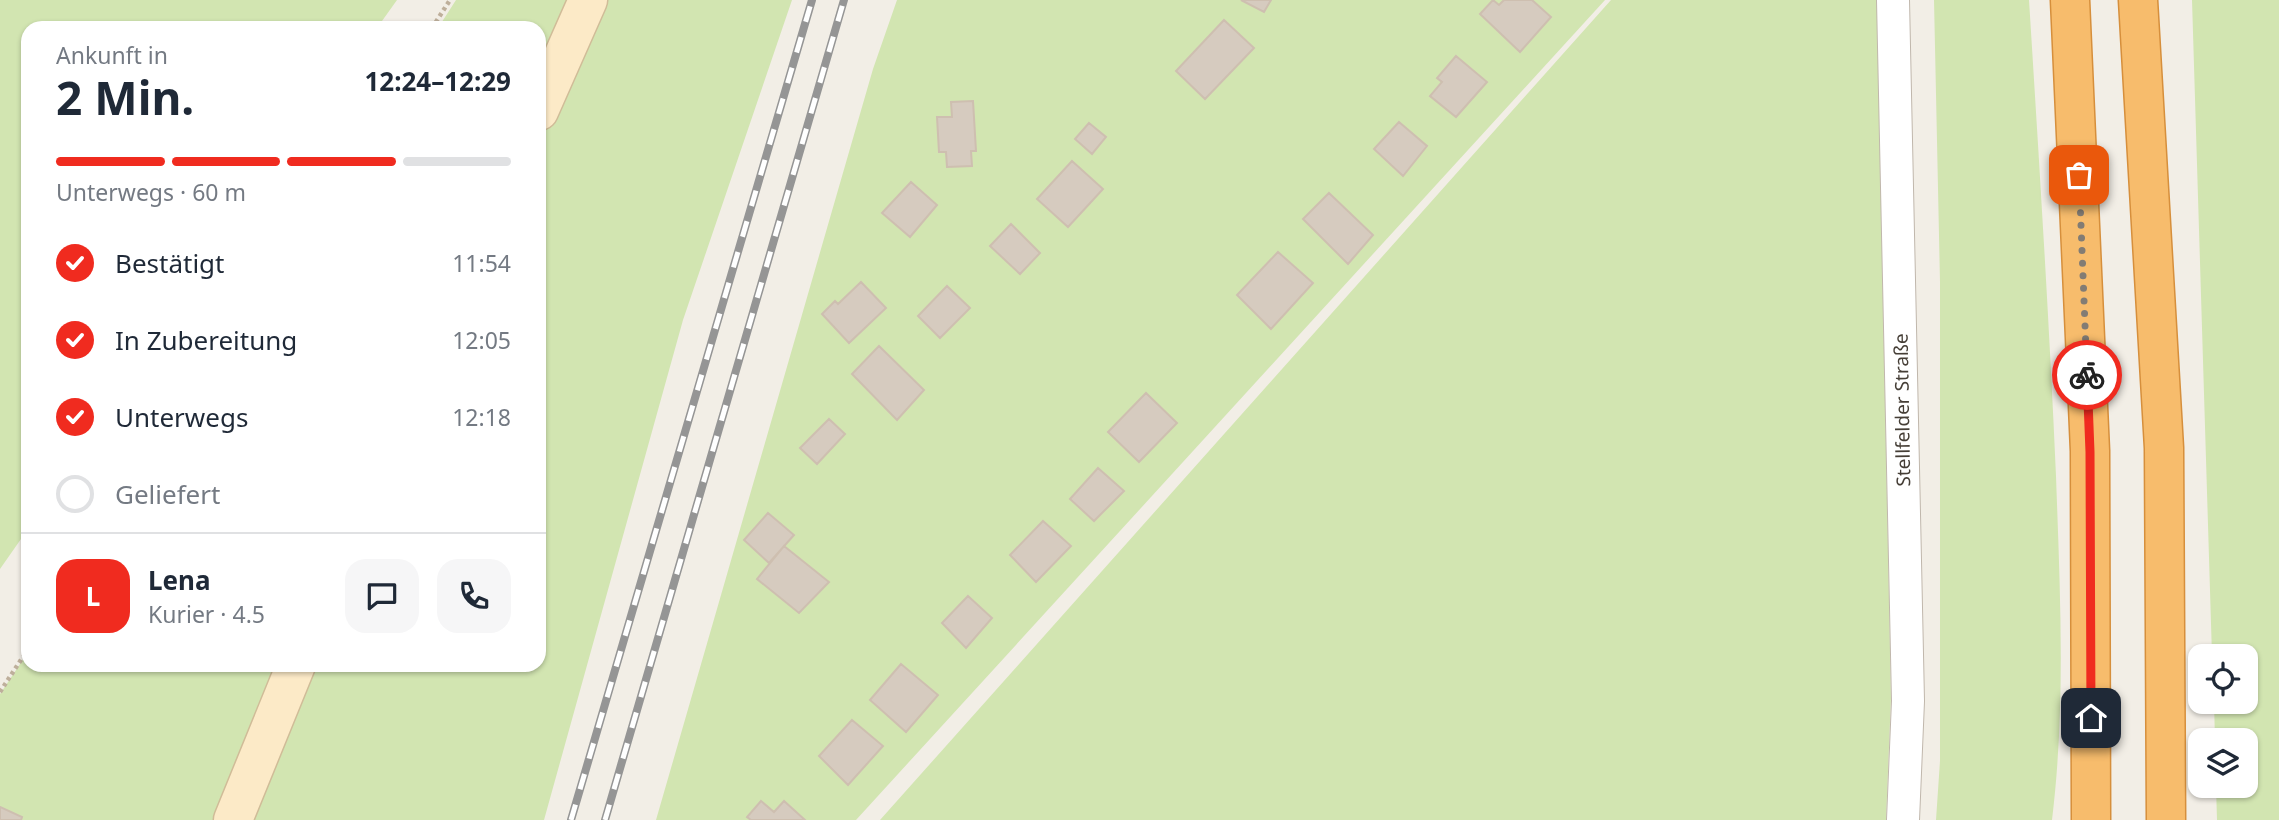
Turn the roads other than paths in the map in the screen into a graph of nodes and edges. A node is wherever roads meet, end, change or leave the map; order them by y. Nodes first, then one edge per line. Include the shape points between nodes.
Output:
1 (588, 0) edge
2 (1893, 0) edge
3 (2070, 0) edge
4 (2138, 0) edge
5 (546, 95) edge
6 (293, 672) edge
7 (233, 820) edge
8 (1903, 820) edge
9 (2091, 820) edge
10 (2166, 820) edge

1 - 5 street
2 - 8 street, Stellfelder Straße via 1908,687
3 - 9 highway via 2090,452
4 - 10 highway via 2164,448
6 - 7 street

